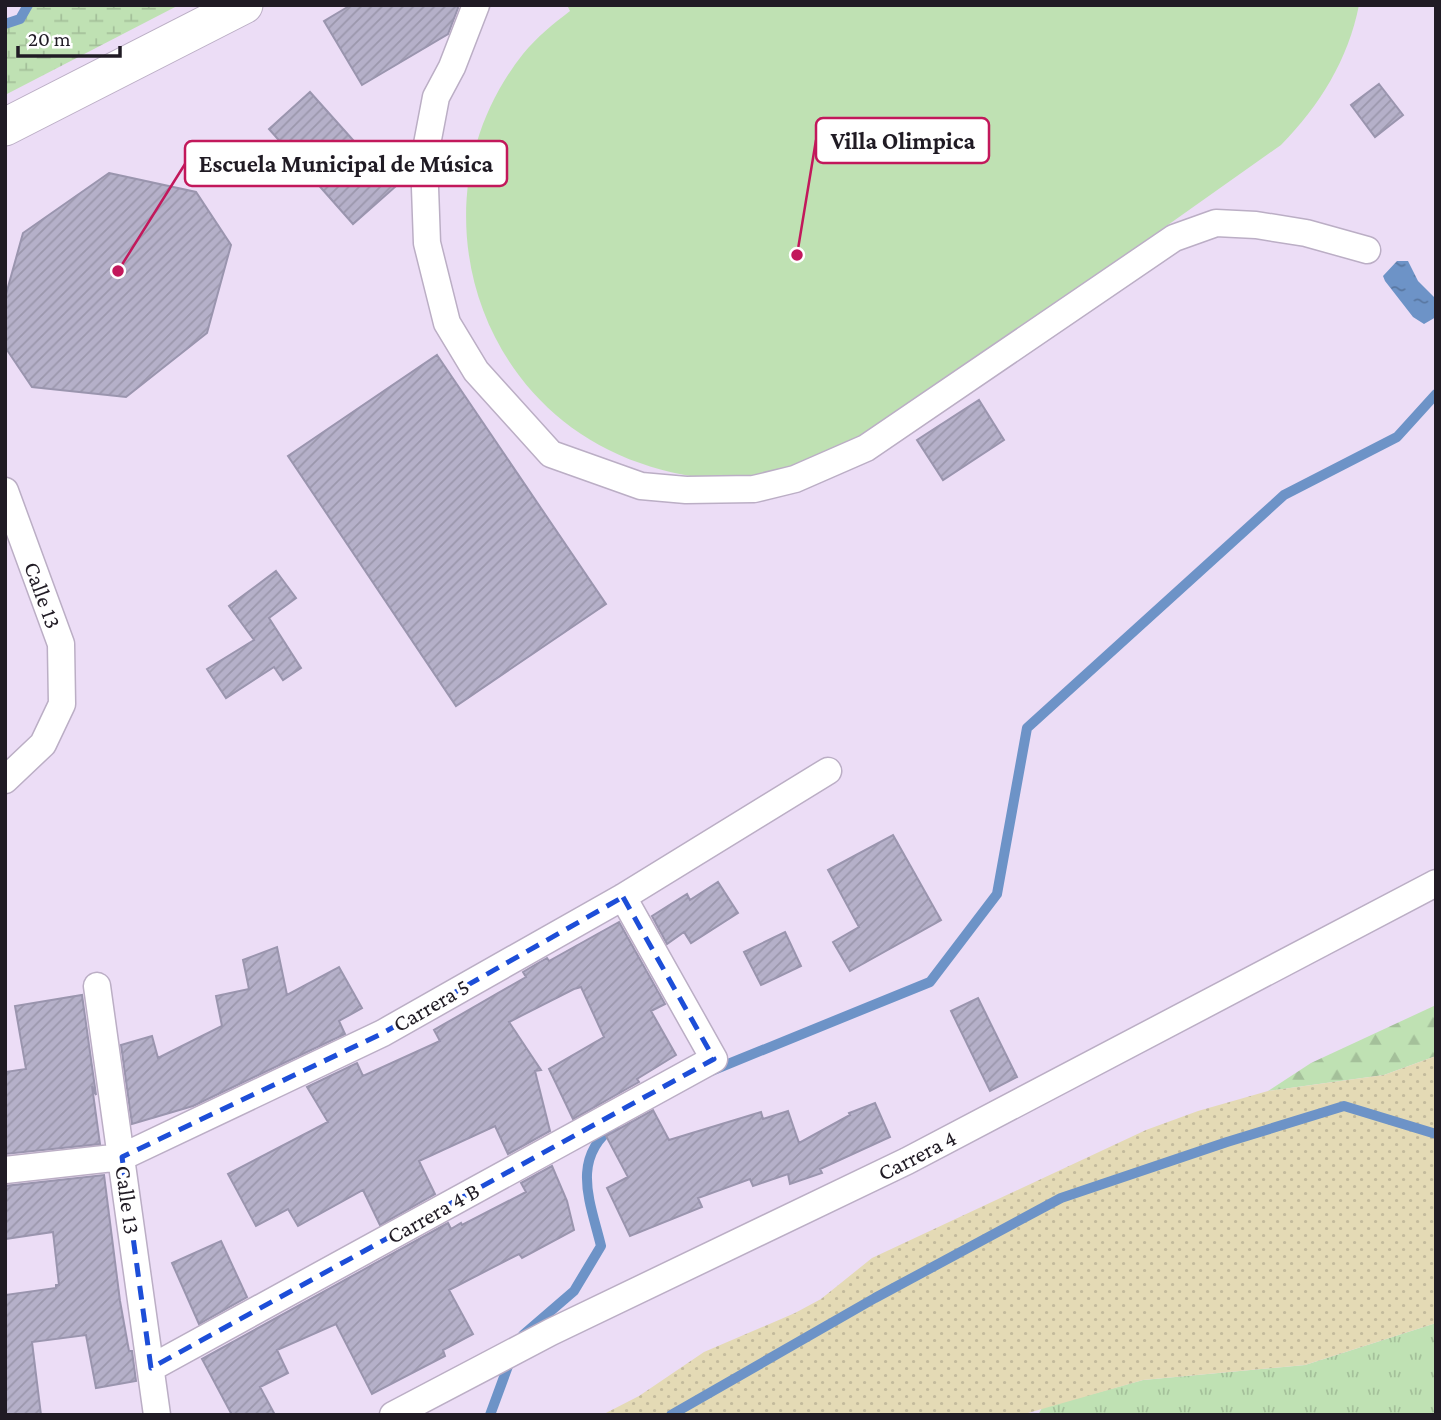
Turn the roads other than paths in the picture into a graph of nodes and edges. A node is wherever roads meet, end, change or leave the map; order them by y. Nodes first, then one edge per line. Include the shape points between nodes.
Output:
1 (244, 5) edge
2 (476, 5) edge
3 (5, 127) edge
4 (1367, 250) dead end
5 (5, 491) edge
6 (828, 771) dead end
7 (5, 780) edge
8 (1436, 883) edge
9 (623, 897) junction
10 (97, 986) dead end
11 (122, 1157) junction
12 (5, 1170) edge
13 (151, 1368) junction
14 (157, 1415) edge
15 (393, 1415) edge

1 - 3 street
2 - 4 street via 436,97 424,160 427,243 447,323 476,371 551,454 640,486 754,489 795,479 866,448 1174,238 1216,223 1307,233
5 - 7 street, Calle 13 via 61,644 62,704 43,744
6 - 9 street, Carrera 5
8 - 15 street, Carrera 4 via 907,1161 551,1332
9 - 11 street, Carrera 5 via 383,1033
9 - 13 street, Carrera 4 B via 714,1059
10 - 11 street, Calle 13
11 - 12 street, Carrera 5
11 - 13 street, Calle 13
13 - 14 street, Calle 13

